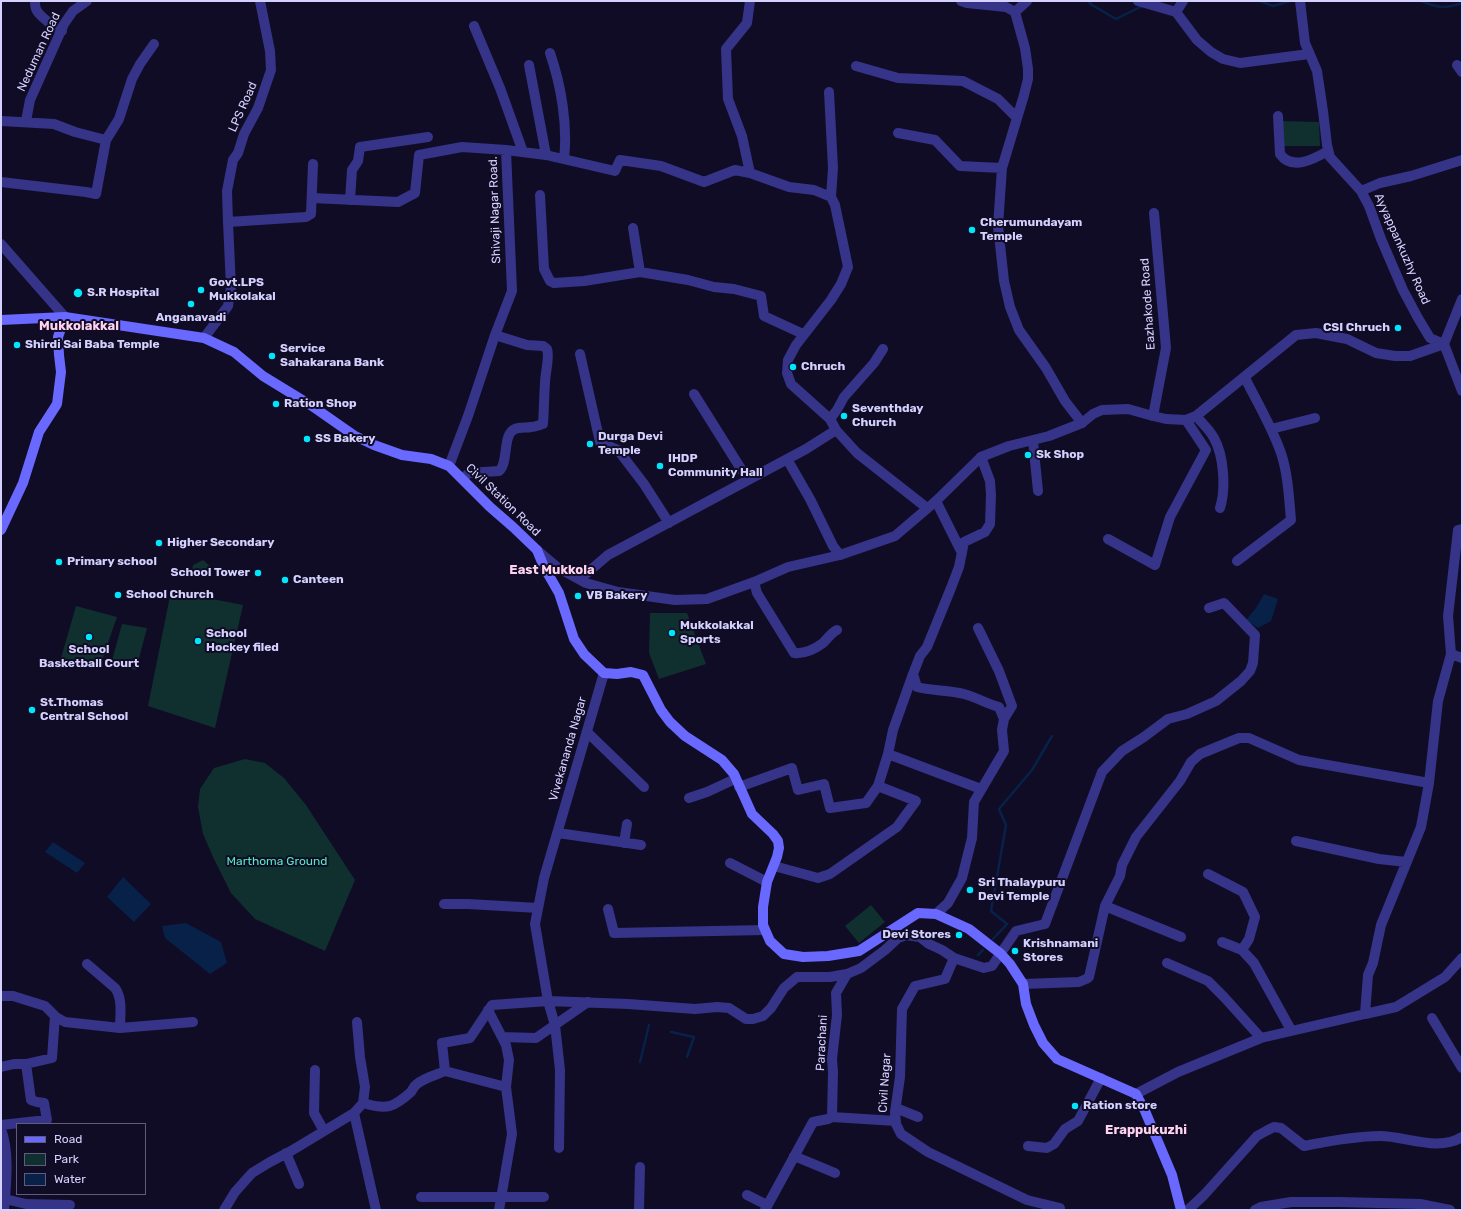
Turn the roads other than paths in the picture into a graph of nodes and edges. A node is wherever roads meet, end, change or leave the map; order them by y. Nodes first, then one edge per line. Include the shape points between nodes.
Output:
1 (35, 1) edge
2 (87, 1) edge
3 (260, 1) edge
4 (750, 1) edge
5 (961, 1) edge
6 (1027, 1) edge
7 (1138, 1) edge
8 (1183, 1) edge
9 (1301, 2) edge
10 (1015, 12) junction
11 (1176, 12) junction
12 (474, 26) dead end
13 (62, 31) junction
14 (154, 44) dead end
15 (550, 53) dead end
16 (1310, 54) junction
17 (529, 65) dead end
18 (856, 66) dead end
19 (829, 92) dead end
20 (1278, 116) dead end
21 (1017, 118) junction
22 (1, 121) edge
23 (26, 121) junction
24 (898, 132) dead end
25 (428, 137) dead end
26 (106, 140) junction
27 (506, 150) junction
28 (1328, 151) junction
29 (523, 152) junction
30 (546, 155) junction
31 (564, 159) junction
32 (1462, 160) edge
33 (313, 164) dead end
34 (1002, 168) junction
35 (750, 173) junction
36 (1, 182) edge
37 (1361, 191) junction
38 (540, 195) dead end
39 (831, 197) junction
40 (312, 198) junction
41 (350, 200) junction
42 (1154, 214) dead end
43 (228, 222) junction
44 (633, 228) dead end
45 (1, 244) edge
46 (640, 272) junction
47 (1462, 300) edge
48 (65, 317) junction
49 (1, 320) edge
50 (803, 334) junction
51 (494, 335) junction
52 (204, 338) junction
53 (1444, 344) junction
54 (883, 349) dead end
55 (580, 354) dead end
56 (1245, 378) junction
57 (1462, 391) edge
58 (694, 394) dead end
59 (1153, 416) junction
60 (1196, 416) junction
61 (1315, 418) dead end
62 (830, 419) junction
63 (1186, 420) junction
64 (1082, 422) junction
65 (1271, 429) junction
66 (836, 430) junction
67 (1033, 440) junction
68 (981, 457) junction
69 (787, 459) junction
70 (449, 466) junction
71 (462, 479) junction
72 (748, 480) junction
73 (1038, 491) dead end
74 (936, 501) junction
75 (927, 508) junction
76 (1220, 508) dead end
77 (669, 523) junction
78 (1462, 529) edge
79 (1, 530) edge
80 (1108, 539) dead end
81 (537, 550) junction
82 (962, 553) junction
83 (840, 555) junction
84 (1237, 561) dead end
85 (580, 580) junction
86 (754, 582) junction
87 (1209, 608) dead end
88 (978, 628) dead end
89 (837, 630) dead end
90 (1451, 654) junction
91 (1462, 658) edge
92 (604, 673) junction
93 (913, 674) junction
94 (1004, 719) junction
95 (587, 732) junction
96 (888, 754) junction
97 (737, 783) junction
98 (1429, 783) junction
99 (878, 786) junction
100 (644, 787) dead end
101 (981, 789) junction
102 (690, 798) dead end
103 (627, 824) dead end
104 (558, 833) junction
105 (1296, 841) dead end
106 (624, 843) junction
107 (641, 845) dead end
108 (1406, 862) junction
109 (730, 863) dead end
110 (774, 866) junction
111 (1208, 874) dead end
112 (767, 882) junction
113 (444, 904) dead end
114 (1105, 906) junction
115 (538, 908) junction
116 (608, 909) dead end
117 (936, 914) junction
118 (765, 930) junction
119 (1181, 937) dead end
120 (1222, 942) dead end
121 (1242, 950) junction
122 (1000, 954) junction
123 (954, 958) junction
124 (1462, 958) edge
125 (1167, 963) dead end
126 (87, 964) dead end
127 (847, 974) junction
128 (1024, 984) junction
129 (1, 996) edge
130 (548, 1001) junction
131 (588, 1002) junction
132 (488, 1010) junction
133 (1365, 1014) junction
134 (55, 1016) junction
135 (1432, 1018) dead end
136 (193, 1022) dead end
137 (357, 1022) dead end
138 (555, 1026) junction
139 (120, 1028) junction
140 (1291, 1030) junction
141 (502, 1037) junction
142 (1260, 1038) junction
143 (26, 1064) junction
144 (1462, 1067) edge
145 (1, 1068) edge
146 (315, 1070) dead end
147 (445, 1071) junction
148 (1102, 1078) junction
149 (506, 1087) junction
150 (1136, 1094) junction
151 (364, 1103) junction
152 (896, 1108) junction
153 (354, 1113) junction
154 (832, 1117) junction
155 (918, 1117) dead end
156 (896, 1121) junction
157 (16, 1123) edge
158 (19, 1123) edge
159 (1, 1125) edge
160 (1, 1129) edge
161 (324, 1131) junction
162 (1462, 1137) edge
163 (1028, 1146) dead end
164 (559, 1148) dead end
165 (286, 1154) junction
166 (794, 1156) junction
167 (640, 1167) dead end
168 (835, 1173) dead end
169 (3, 1176) edge
170 (299, 1184) dead end
171 (747, 1195) dead end
172 (500, 1196) junction
173 (421, 1197) dead end
174 (544, 1197) dead end
175 (5, 1199) junction
176 (70, 1205) dead end
177 (766, 1208) edge
178 (1060, 1208) dead end
179 (4, 1210) edge
180 (224, 1210) edge
181 (376, 1210) edge
182 (499, 1210) edge
183 (639, 1210) edge
184 (1181, 1210) edge
185 (1188, 1210) edge
186 (1255, 1210) edge
187 (1450, 1210) edge

1 - 13 street via 41,15 57,30
2 - 13 street, Neduman Road via 73,11
3 - 43 street, LPS Road via 270,51 271,70 258,108 233,160 227,191
4 - 35 street via 747,23 726,49 728,98 742,136
5 - 10 street via 1006,7
6 - 10 street
7 - 11 street
8 - 11 street
9 - 16 street, Ayyappankuzhy Road via 1305,43
10 - 21 street via 1028,69 1028,79
11 - 16 street via 1197,40 1223,60 1240,63
12 - 29 street
13 - 23 street, Neduman Road via 30,100
14 - 26 street via 132,79 119,119
15 - 31 street via 559,83 566,143
16 - 28 street, Ayyappankuzhy Road via 1317,71
17 - 30 street
18 - 21 street via 898,78 963,81 998,99
19 - 39 street via 833,168
20 - 28 street via 1280,154 1283,158 1289,162 1305,162
21 - 34 street
22 - 23 street
23 - 26 street via 54,124
24 - 34 street via 935,140 960,166
25 - 41 street via 360,147 358,161 352,170
26 - 36 street via 96,194
27 - 29 street
27 - 41 street, Shivaji Nagar Road. via 462,147 419,155 416,192 398,202
27 - 51 street, Shivaji Nagar Road. via 512,291
28 - 37 street, Ayyappankuzhy Road via 1330,157
29 - 30 street
30 - 31 street
31 - 35 street via 616,171 620,160 661,166 704,182 735,170
32 - 37 street via 1380,183
33 - 40 street
34 - 64 street via 998,226 1004,281 1010,307 1019,330 1065,401
35 - 39 street via 789,187 814,190
37 - 53 street, Ayyappankuzhy Road via 1403,290 1418,318 1430,338
38 - 46 street via 544,269 550,281 584,281
39 - 50 street via 848,267 831,300
40 - 41 street, Shivaji Nagar Road.
40 - 43 street via 311,214 306,217
42 - 59 street, Eazhakode Road via 1166,348
43 - 52 street, LPS Road via 231,286 228,306
44 - 46 street
45 - 48 street
46 - 50 street via 762,296 764,316
47 - 53 street
48 - 49 main road, Civil Station Road
48 - 52 main road, Civil Station Road
48 - 79 main road via 58,337 61,372 57,404 39,432 24,483
50 - 62 street via 788,360 786,373 791,384
51 - 70 street, Shivaji Nagar Road.
51 - 71 street via 547,349 543,424 511,432 503,466 499,471 469,473
52 - 70 main road, Civil Station Road via 234,352 263,376 354,436 402,455 431,459
53 - 56 street via 1410,356 1395,356 1376,353 1347,339 1316,333 1296,335
53 - 57 street
54 - 62 street via 844,397
55 - 77 street via 600,442 618,450
56 - 60 street
56 - 65 street
58 - 72 street
59 - 63 street
59 - 64 street via 1128,409 1111,409 1093,414
60 - 63 street
60 - 76 street via 1214,437 1220,450 1223,499
61 - 65 street
62 - 66 street
63 - 80 street via 1206,450 1170,517 1155,565
64 - 67 street via 1050,436
65 - 84 street via 1282,454 1291,520
66 - 69 street
66 - 75 street via 857,453
67 - 68 street
67 - 73 street
68 - 74 street
68 - 82 street via 990,481 990,524 985,532 964,542
69 - 72 street
69 - 83 street
70 - 71 main road, Civil Station Road
71 - 81 main road, Civil Station Road
72 - 77 street
74 - 75 street
74 - 82 street
75 - 83 street via 894,536
77 - 85 street via 608,555
78 - 90 street via 1458,530 1448,616
81 - 85 street via 557,567
81 - 92 main road, Civil Station Road via 559,593 574,639 584,654
82 - 93 street via 940,617
83 - 86 street via 788,567
85 - 86 street via 618,592 674,600 707,599
86 - 89 street via 757,593 794,653 811,650
87 - 122 street via 1224,603 1255,635 1250,671 1216,701 1168,719 1122,751 1102,772 1045,924 1016,931
88 - 94 street via 999,670 1012,706
90 - 91 street
90 - 98 street via 1438,701
92 - 95 street, Vivekananda Nagar
92 - 97 main road via 631,672 643,675 670,722 685,736 722,760 734,774
93 - 94 street via 917,687 965,694 999,706
93 - 96 street via 893,730
94 - 101 street via 1004,751
95 - 100 street
95 - 104 street, Vivekananda Nagar
96 - 99 street
96 - 101 street
97 - 99 street via 792,768 798,790 824,784 830,808 866,803
97 - 102 street
97 - 110 main road via 752,814 778,841 779,848
98 - 108 street via 1421,827
98 - 114 street via 1299,760 1249,738 1239,738 1200,754 1191,762 1180,781 1136,837
99 - 110 street via 916,801 897,826 830,874 818,878
101 - 117 street via 974,802 972,838 962,878 948,903
103 - 106 street
104 - 106 street
104 - 115 street, Vivekananda Nagar
105 - 108 street via 1379,859
106 - 107 street
108 - 133 street via 1381,925 1368,975
109 - 112 street
110 - 112 main road
111 - 121 street via 1243,892 1255,917 1250,939
112 - 118 main road via 763,907
113 - 115 street
114 - 119 street
114 - 128 street via 1089,977 1079,982
115 - 130 street, Vivekananda Nagar via 535,924
116 - 118 street via 614,933
117 - 118 main road via 918,913 859,951 828,956 803,957 784,954 770,941
117 - 122 main road via 969,930
120 - 121 street
121 - 140 street via 1254,962
122 - 123 street via 992,966 984,968
122 - 128 main road
123 - 127 street via 920,937 906,935 898,938 860,968
123 - 152 street, Civil Nagar via 945,979 915,986 902,1009 900,1077
124 - 133 street via 1445,977 1396,1007
125 - 142 street via 1208,981
126 - 139 street via 118,993
127 - 131 street via 797,977 784,988 763,1016 753,1019 746,1019 729,1008 695,1009
127 - 154 street, Parachani via 836,993
128 - 148 main road via 1026,1004 1043,1043 1057,1059
129 - 134 street via 13,996 45,1006
130 - 131 street
130 - 132 street via 497,1004
130 - 138 street, Vivekananda Nagar
131 - 138 street
132 - 141 street
132 - 147 street via 470,1038 442,1043
133 - 140 street
134 - 139 street via 65,1022
134 - 143 street via 52,1058
135 - 144 street
136 - 139 street
137 - 151 street via 365,1087
138 - 141 street via 536,1038
138 - 164 street, Vivekananda Nagar via 560,1070
140 - 142 street
141 - 149 street via 509,1060
142 - 150 street via 1178,1072
143 - 145 street
143 - 158 street via 31,1100 44,1103 47,1120
146 - 161 street via 314,1113
147 - 149 street
147 - 151 street via 416,1084 412,1091 390,1106 384,1108
148 - 150 main road
148 - 163 street via 1078,1121 1065,1129 1054,1144 1047,1148
149 - 172 street via 512,1134
150 - 184 main road via 1172,1175
151 - 153 street
152 - 155 street
152 - 156 street, Civil Nagar
153 - 161 street
153 - 181 street
154 - 156 street
154 - 166 street via 812,1122
156 - 178 street, Civil Nagar via 901,1134 928,1152 1027,1200
157 - 159 street
160 - 169 street via 5,1140
161 - 165 street
162 - 185 street via 1450,1143 1382,1136 1337,1139 1304,1146 1281,1128 1274,1127 1257,1136 1204,1196
165 - 170 street
165 - 180 street via 252,1173 235,1192
166 - 168 street
166 - 177 street
167 - 183 street
169 - 175 street
171 - 177 street
172 - 173 street
172 - 174 street
172 - 182 street
175 - 176 street via 26,1204
175 - 179 street
186 - 187 street via 1291,1202 1339,1202 1420,1204

